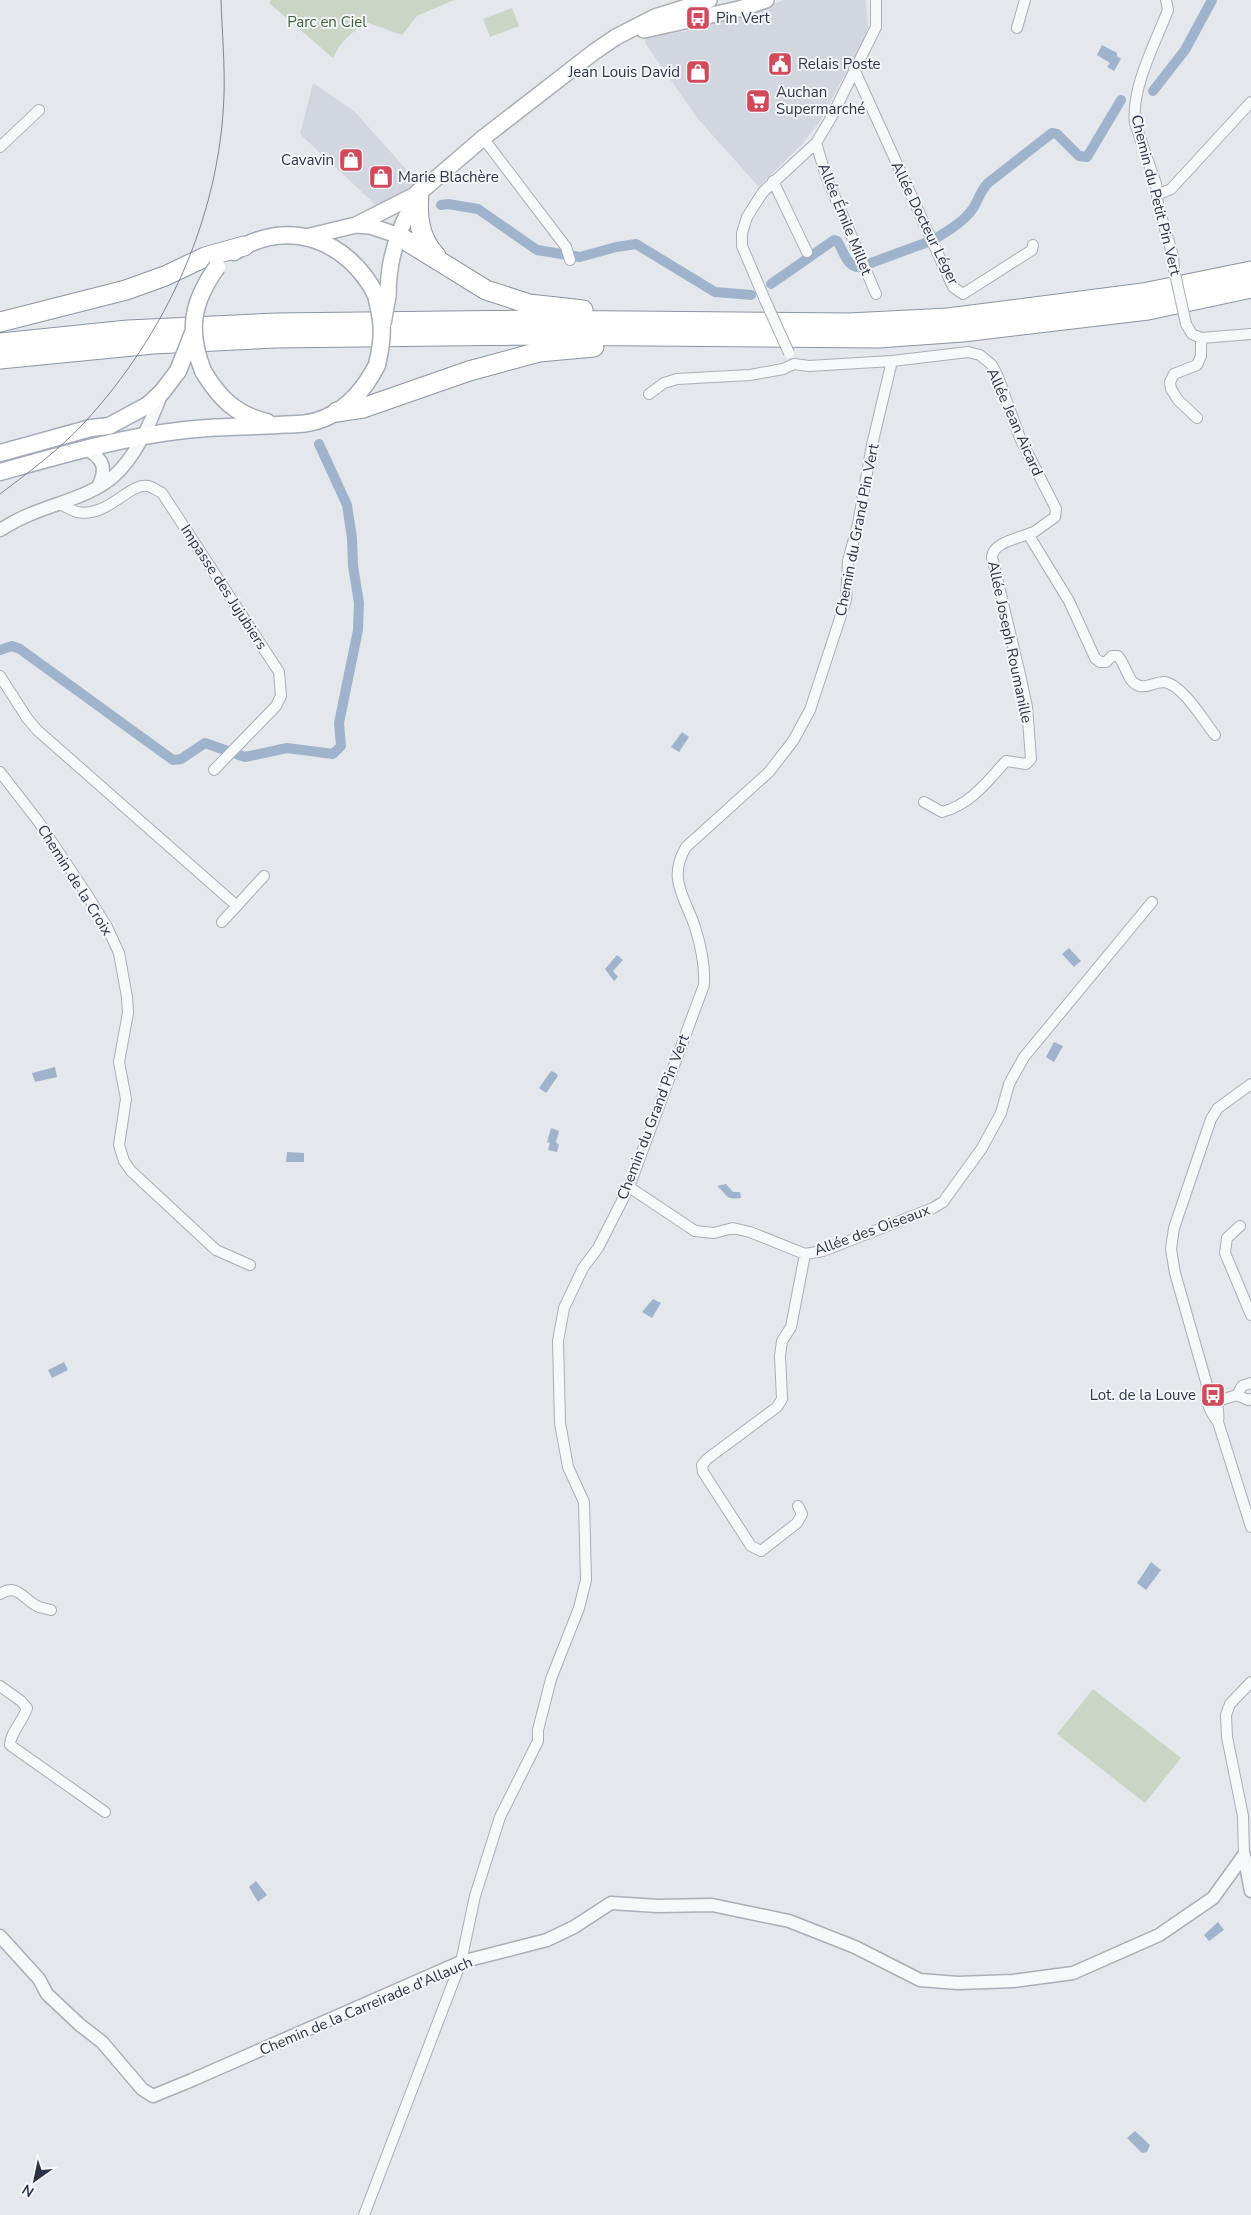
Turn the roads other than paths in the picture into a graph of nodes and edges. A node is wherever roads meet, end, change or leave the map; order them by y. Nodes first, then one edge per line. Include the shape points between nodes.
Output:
1 (709, 0) edge
2 (766, 0) edge
3 (876, 0) edge
4 (1025, 0) edge
5 (1166, 0) edge
6 (1017, 28) dead end
7 (616, 37) junction
8 (854, 69) junction
9 (1251, 102) edge
10 (39, 110) dead end
11 (483, 138) junction
12 (816, 143) junction
13 (0, 147) edge
14 (773, 181) junction
15 (419, 193) junction
16 (1157, 195) junction
17 (356, 225) junction
18 (396, 235) junction
19 (306, 237) junction
20 (1033, 245) dead end
21 (244, 246) joint
22 (807, 252) dead end
23 (570, 256) dead end
24 (211, 262) junction
25 (448, 267) junction
26 (1251, 271) edge
27 (1251, 288) edge
28 (876, 294) dead end
29 (382, 296) junction
30 (0, 322) edge
31 (796, 322) junction
32 (193, 334) junction
33 (1251, 334) edge
34 (123, 338) junction
35 (736, 338) junction
36 (1202, 338) junction
37 (0, 343) edge
38 (0, 358) edge
39 (892, 361) junction
40 (794, 364) junction
41 (162, 392) junction
42 (649, 394) dead end
43 (337, 412) junction
44 (1197, 418) dead end
45 (279, 425) junction
46 (142, 436) junction
47 (78, 450) junction
48 (0, 452) edge
49 (8, 467) edge
50 (98, 487) junction
51 (60, 504) junction
52 (0, 530) edge
53 (1028, 534) junction
54 (0, 676) edge
55 (1215, 735) dead end
56 (214, 770) dead end
57 (0, 772) edge
58 (924, 802) dead end
59 (264, 876) dead end
60 (1152, 902) dead end
61 (237, 906) junction
62 (222, 922) dead end
63 (1251, 1084) edge
64 (629, 1187) junction
65 (1240, 1226) dead end
66 (805, 1254) junction
67 (250, 1265) dead end
68 (1251, 1315) edge
69 (1251, 1383) edge
70 (1237, 1395) junction
71 (1251, 1398) edge
72 (1212, 1403) junction
73 (798, 1506) dead end
74 (1251, 1527) edge
75 (0, 1594) edge
76 (51, 1610) dead end
77 (1251, 1682) edge
78 (0, 1686) edge
79 (106, 1812) dead end
80 (1244, 1855) junction
81 (1251, 1891) edge
82 (0, 1936) edge
83 (461, 1962) junction
84 (364, 2215) edge

1 - 7 main road via 655,17
2 - 7 main road
3 - 8 street via 876,27
4 - 6 street
5 - 16 street, Chemin du Petit Pin Vert via 1168,10 1137,86 1134,112
7 - 11 main road
8 - 12 street
8 - 20 street, Allée Docteur Léger via 953,287 962,294 1032,250
9 - 16 street via 1172,189
10 - 13 street
11 - 15 main road
11 - 23 street
12 - 14 street
12 - 28 street, Allée Émile Millet via 826,176
14 - 22 street
14 - 40 street, bridge via 752,206 742,233 742,246
15 - 17 main road
15 - 18 main road
15 - 25 highway via 422,235 429,248
16 - 36 street, Chemin du Petit Pin Vert, bridge via 1186,324 1192,334
17 - 18 main road
17 - 19 main road
18 - 25 highway
18 - 29 main road
19 - 21 main road via 264,238
19 - 29 main road via 330,245 351,259
21 - 24 highway
24 - 30 highway via 126,290
24 - 32 main road, bridge via 198,300
25 - 31 highway via 486,290 529,304
26 - 31 highway via 1143,293 948,318
27 - 35 highway via 1148,310 963,332 878,338
29 - 43 main road, bridge via 382,343 377,365 362,390
31 - 34 highway via 505,320 277,323 162,328
32 - 41 main road, bridge via 178,371
32 - 45 main road, bridge via 203,371 216,392 255,420
33 - 36 street
34 - 35 highway via 153,344 534,335
34 - 37 highway
34 - 38 highway
35 - 43 highway via 540,352 469,371 363,408
36 - 44 street via 1197,364 1174,374 1170,382 1178,400
39 - 40 street, Allée Jean Aicard
39 - 53 street, Allée Jean Aicard via 968,352 980,355 992,365 1020,438 1056,513 1052,520
39 - 64 street, Chemin du Grand Pin Vert via 848,561 846,600 810,710 794,741 769,772 686,847 678,860 677,883 696,928 705,970 704,985
40 - 42 street via 750,375 677,379 664,383
41 - 46 street
41 - 48 main road via 148,405 109,426
43 - 45 main road via 309,423
45 - 46 main road
46 - 47 main road
46 - 50 street via 128,460 114,476
47 - 49 main road
47 - 50 street via 94,453 103,465
50 - 51 street
51 - 52 street via 30,514
51 - 56 street, Impasse des Jujubiers via 77,512 98,511 139,487 148,486 162,493 279,672 281,696 276,706
53 - 55 street via 1069,602 1095,658 1106,662 1112,656 1118,656 1132,682 1139,686 1164,682 1179,689
53 - 58 street, Allée Joseph Roumanille via 997,547 992,557 1027,707 1031,759 1026,764 1006,761 977,792 954,809 942,812
54 - 61 street via 37,730
57 - 67 street, Chemin de la Croix via 38,821 86,893 119,954 128,1013 119,1062 126,1099 119,1145 124,1161 216,1250
59 - 61 street
60 - 66 street, Allée des Oiseaux via 1024,1057 1009,1084 1001,1113 982,1148 943,1202 823,1251
61 - 62 street
63 - 72 street via 1218,1108 1211,1120 1174,1228 1171,1249
64 - 66 street, Allée des Oiseaux via 695,1231 714,1233 733,1228
64 - 83 street, Chemin du Grand Pin Vert via 598,1248 582,1268 564,1308 558,1341 560,1424 568,1467 584,1502 586,1580 579,1608 551,1679 538,1741 500,1817 475,1896
65 - 68 street via 1227,1238 1224,1253
66 - 73 street via 790,1327 782,1341 782,1399 778,1406 702,1465 703,1472 755,1550 761,1551 797,1523 802,1514
69 - 70 street via 1242,1386
70 - 71 street via 1248,1400
70 - 72 street
72 - 74 street via 1211,1413 1218,1422
75 - 76 street via 14,1590 38,1607
77 - 80 street via 1230,1704 1226,1715 1227,1737 1243,1816
78 - 79 street via 27,1708 10,1745
80 - 81 street
80 - 83 street, Chemin de la Carreirade d'Allauch via 1213,1898 1159,1935 1073,1973 958,1984 920,1980 789,1920 712,1905 611,1903 547,1940
82 - 83 street, Chemin de la Carreirade d'Allauch via 39,1979 47,1994 102,2042 142,2089 153,2096
83 - 84 street, Chemin du Grand Pin Vert

